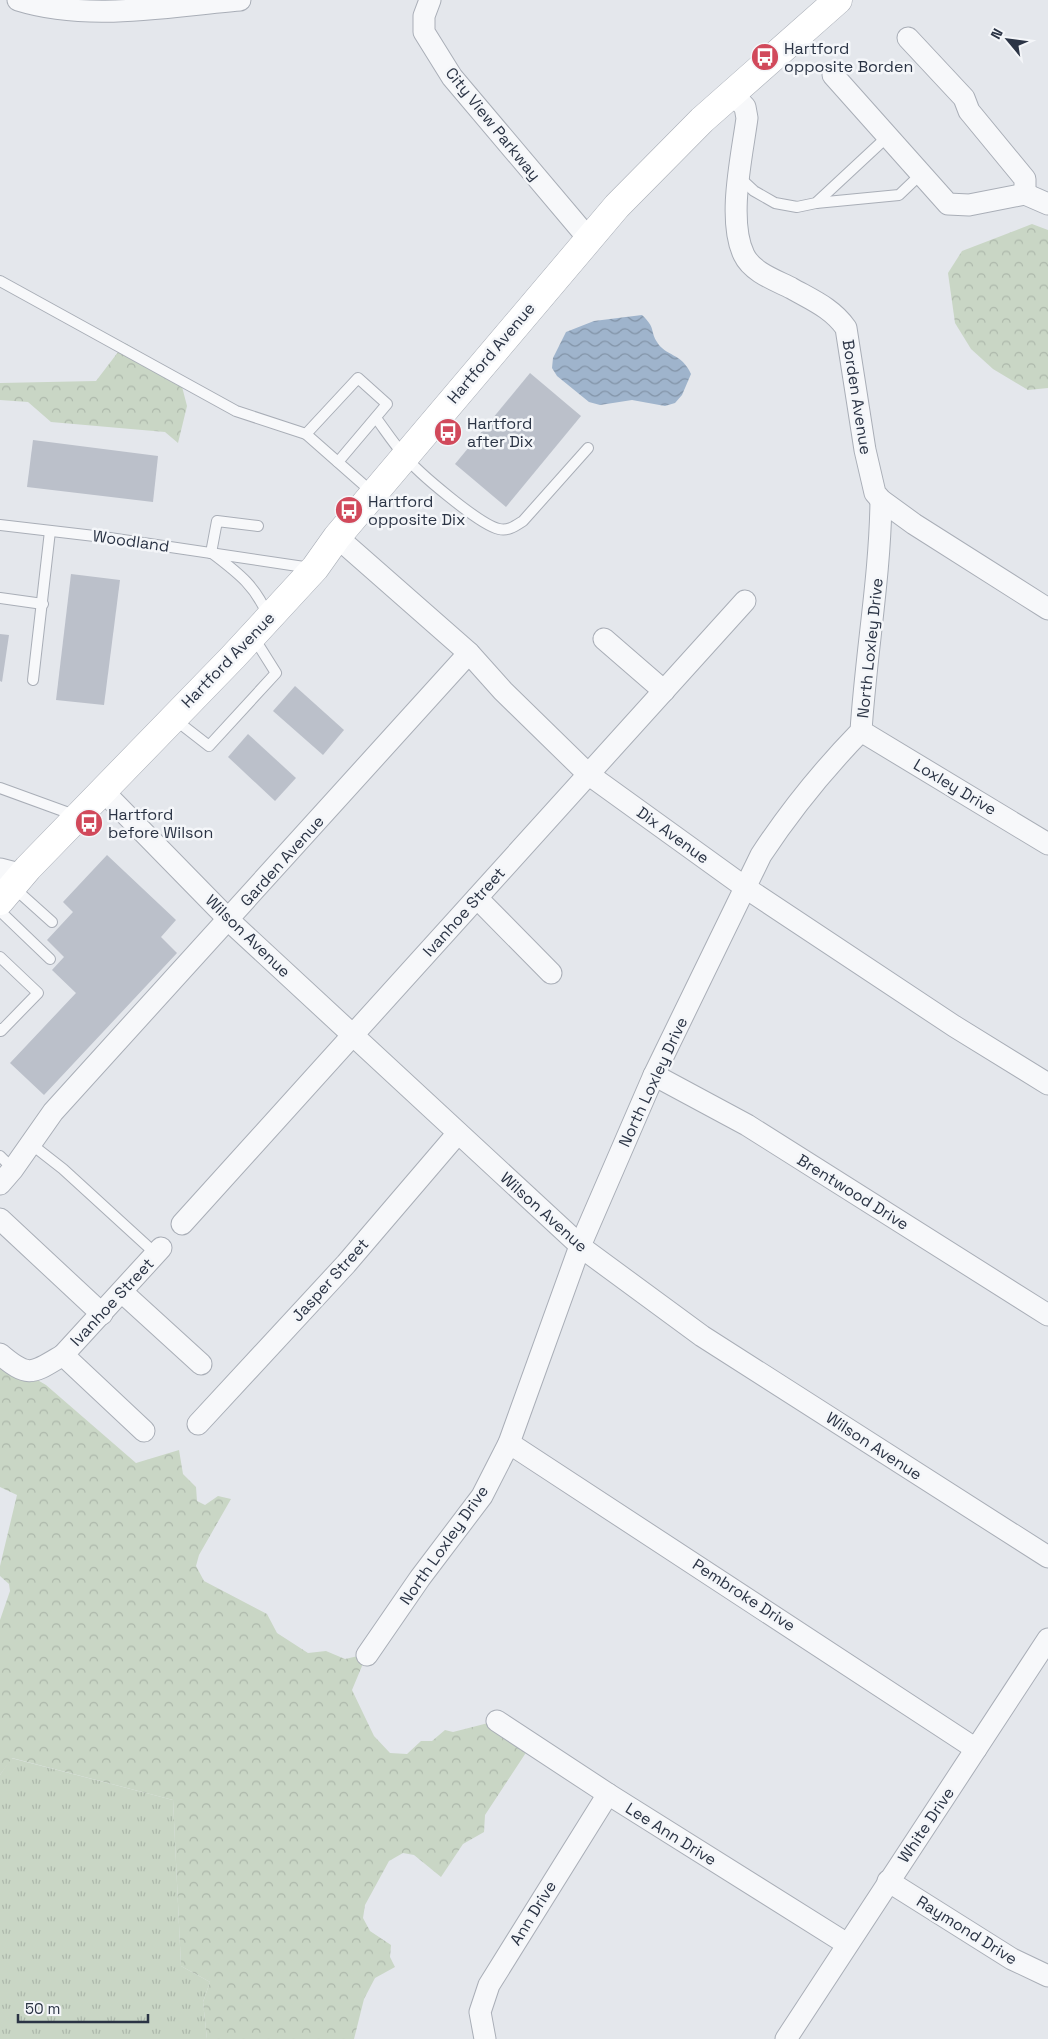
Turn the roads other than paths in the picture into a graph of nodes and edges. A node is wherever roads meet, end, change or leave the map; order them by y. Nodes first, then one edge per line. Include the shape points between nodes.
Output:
1 (18, 0) edge
2 (240, 0) edge
3 (838, 0) edge
4 (427, 1) edge
5 (908, 38) dead end
6 (833, 75) dead end
7 (732, 92) junction
8 (887, 137) junction
9 (921, 174) junction
10 (740, 178) junction
11 (1025, 194) junction
12 (816, 203) junction
13 (1048, 204) edge
14 (588, 238) junction
15 (0, 281) edge
16 (376, 418) junction
17 (306, 434) junction
18 (588, 448) dead end
19 (404, 456) junction
20 (338, 462) junction
21 (373, 493) junction
22 (881, 500) junction
23 (0, 525) edge
24 (258, 526) dead end
25 (50, 531) junction
26 (337, 537) junction
27 (211, 553) junction
28 (315, 568) junction
29 (0, 598) edge
30 (745, 601) dead end
31 (42, 604) junction
32 (1048, 609) edge
33 (260, 627) junction
34 (604, 639) dead end
35 (469, 654) junction
36 (33, 680) dead end
37 (664, 691) junction
38 (172, 718) junction
39 (861, 731) junction
40 (588, 774) junction
41 (0, 788) edge
42 (102, 790) junction
43 (77, 816) junction
44 (1048, 844) edge
45 (9, 883) edge
46 (746, 888) junction
47 (477, 898) junction
48 (0, 911) edge
49 (229, 919) junction
50 (52, 922) dead end
51 (0, 957) edge
52 (50, 959) dead end
53 (551, 973) dead end
54 (0, 1029) edge
55 (353, 1035) junction
56 (654, 1075) junction
57 (1048, 1084) edge
58 (458, 1133) junction
59 (31, 1144) junction
60 (4, 1170) edge
61 (0, 1219) edge
62 (182, 1224) dead end
63 (580, 1246) junction
64 (159, 1251) joint
65 (122, 1292) junction
66 (102, 1314) junction
67 (1048, 1315) edge
68 (0, 1354) edge
69 (63, 1355) junction
70 (201, 1364) dead end
71 (198, 1424) dead end
72 (144, 1431) dead end
73 (510, 1443) junction
74 (1048, 1557) edge
75 (1048, 1639) edge
76 (367, 1655) dead end
77 (497, 1721) dead end
78 (976, 1749) junction
79 (608, 1794) junction
80 (888, 1881) junction
81 (847, 1944) junction
82 (1048, 1976) edge
83 (485, 2039) edge
84 (786, 2039) edge

1 - 2 street via 37,6 90,12
3 - 7 main road, Hartford Avenue
4 - 14 street, City View Parkway via 424,32 452,77
5 - 11 street via 964,98 969,111 1025,179
6 - 8 street
7 - 10 street, Borden Avenue via 745,107 747,118
7 - 14 main road, Hartford Avenue via 674,147
8 - 9 street
8 - 12 lane
9 - 11 street via 948,204 969,205
9 - 12 lane via 899,195
10 - 12 lane via 775,203 797,207
10 - 22 street, Borden Avenue via 737,222 744,257 756,269 837,315 846,328 871,480
11 - 13 street
14 - 19 main road, Hartford Avenue
15 - 17 lane via 236,412
16 - 17 lane via 387,404 358,378
16 - 19 lane
16 - 20 lane
17 - 20 lane
18 - 19 lane via 523,521 511,529 500,529 481,521
19 - 21 main road, Hartford Avenue
20 - 21 lane
21 - 26 main road, Hartford Avenue
22 - 32 street
22 - 39 street, North Loxley Drive via 880,555
23 - 25 lane, Woodland
24 - 27 lane via 217,521
25 - 27 lane, Woodland
25 - 31 lane
26 - 28 main road, Hartford Avenue
26 - 35 street, Dix Avenue
27 - 28 lane, Woodland
27 - 33 lane, Woodland via 244,578 259,596
28 - 33 main road, Hartford Avenue
29 - 31 lane
30 - 37 street, Ivanhoe Street
31 - 36 lane
33 - 38 main road, Hartford Avenue
33 - 38 lane, Woodland via 276,673 209,746
34 - 37 street
35 - 40 street, Dix Avenue
35 - 49 street, Garden Avenue
37 - 40 street, Ivanhoe Street
38 - 42 main road, Hartford Avenue
39 - 44 street, Loxley Drive
39 - 46 street, North Loxley Drive via 778,829 761,855
40 - 46 street, Dix Avenue
40 - 47 street, Ivanhoe Street
41 - 43 lane
42 - 43 main road, Hartford Avenue
42 - 49 street, Wilson Avenue
43 - 45 main road, Hartford Avenue
45 - 50 lane
46 - 56 street, North Loxley Drive
46 - 57 street, Dix Avenue via 954,1026
47 - 53 street
47 - 55 street, Ivanhoe Street
48 - 52 lane
49 - 55 street, Wilson Avenue
49 - 59 street, Garden Avenue via 52,1112
51 - 54 lane via 38,993
55 - 58 street, Wilson Avenue
55 - 62 street, Ivanhoe Street
56 - 63 street, North Loxley Drive
56 - 67 street, Brentwood Drive via 746,1124
58 - 63 street, Wilson Avenue
58 - 71 street, Jasper Street via 346,1264
59 - 60 street, Garden Avenue
59 - 64 lane
61 - 66 street
63 - 73 street, North Loxley Drive
63 - 74 street, Wilson Avenue via 702,1336
64 - 65 street, Ivanhoe Street
65 - 66 street, Ivanhoe Street
65 - 70 street
66 - 69 street, Ivanhoe Street
68 - 69 street, Ivanhoe Street via 16,1368 29,1372
69 - 72 street
73 - 76 street, North Loxley Drive via 482,1496
73 - 78 street, Pembroke Drive
75 - 78 street, White Drive
77 - 79 street, Lee Ann Drive
78 - 80 street, White Drive
79 - 81 street, Lee Ann Drive
79 - 83 street, Ann Drive via 489,1985 480,2012
80 - 81 street, White Drive
80 - 82 street, Raymond Drive via 1012,1959
81 - 84 street, White Drive

